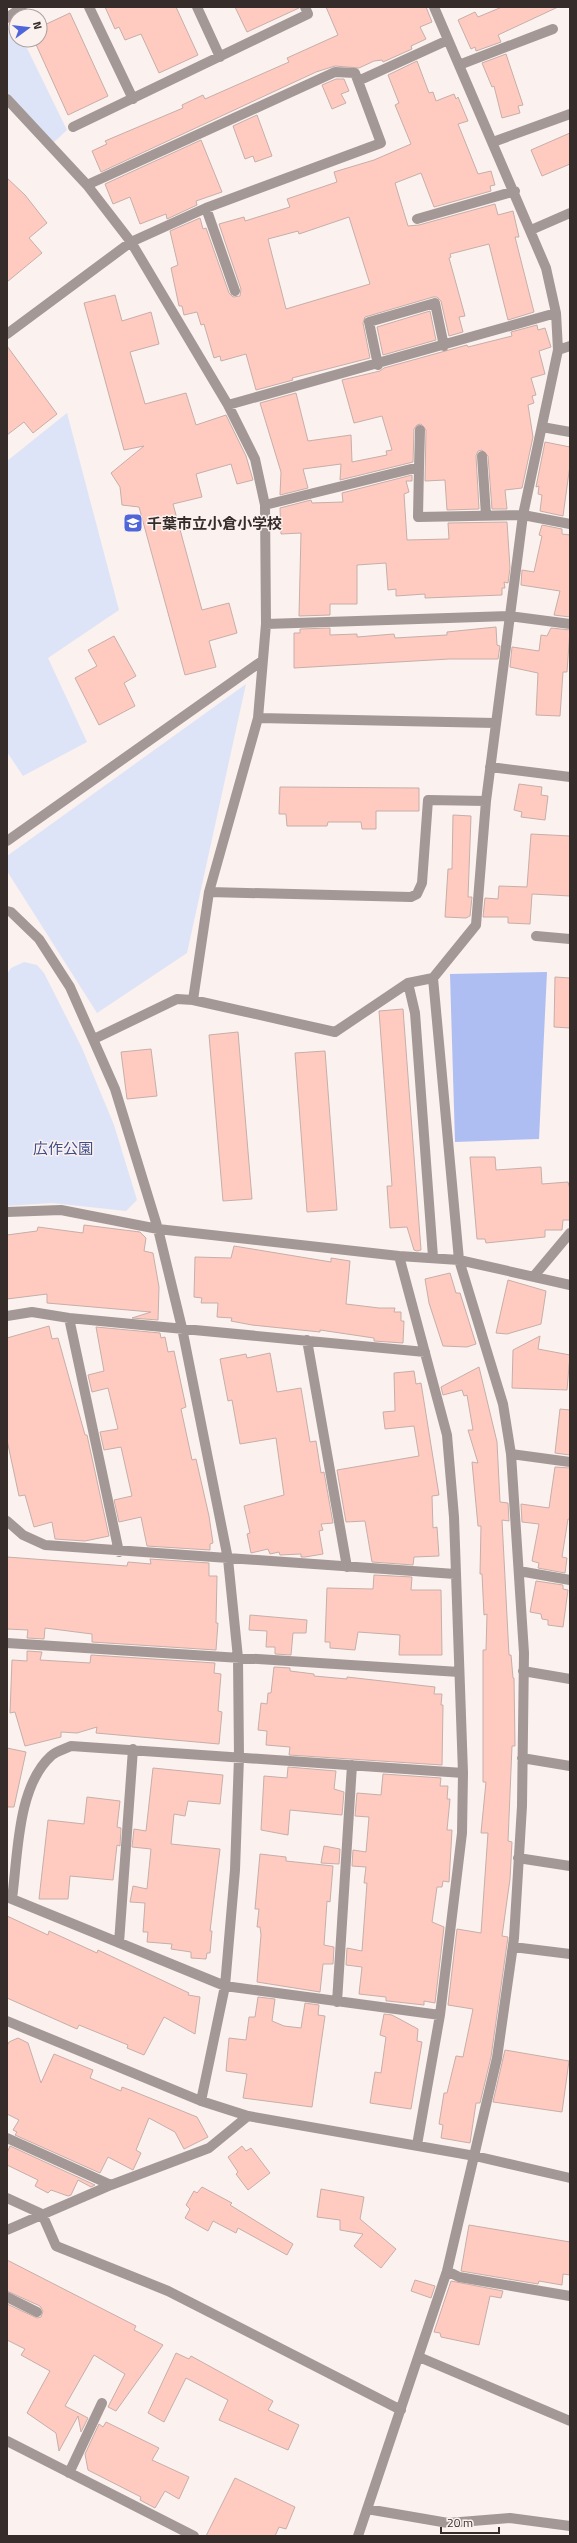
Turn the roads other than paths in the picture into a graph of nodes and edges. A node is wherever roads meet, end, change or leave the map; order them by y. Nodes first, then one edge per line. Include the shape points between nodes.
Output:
1 (22, 7) edge
2 (89, 7) edge
3 (197, 7) edge
4 (305, 7) edge
5 (434, 7) edge
6 (7, 18) edge
7 (554, 29) dead end
8 (448, 40) junction
9 (220, 57) junction
10 (459, 65) junction
11 (358, 81) junction
12 (7, 99) edge
13 (133, 99) junction
14 (570, 114) edge
15 (73, 127) dead end
16 (493, 142) junction
17 (87, 186) junction
18 (515, 191) junction
19 (206, 208) junction
20 (570, 213) edge
21 (417, 219) dead end
22 (531, 230) junction
23 (131, 242) junction
24 (235, 291) dead end
25 (556, 313) junction
26 (7, 334) edge
27 (444, 346) junction
28 (570, 346) edge
29 (558, 350) junction
30 (378, 365) junction
31 (228, 405) junction
32 (542, 427) junction
33 (420, 430) dead end
34 (570, 432) edge
35 (482, 456) dead end
36 (419, 467) junction
37 (265, 505) junction
38 (486, 515) junction
39 (523, 515) junction
40 (570, 524) edge
41 (509, 616) junction
42 (266, 624) junction
43 (570, 624) edge
44 (262, 661) junction
45 (258, 718) junction
46 (495, 723) junction
47 (490, 766) junction
48 (570, 777) edge
49 (486, 801) junction
50 (7, 841) edge
51 (210, 892) junction
52 (7, 911) edge
53 (536, 936) dead end
54 (570, 939) edge
55 (433, 978) junction
56 (408, 983) junction
57 (193, 1000) junction
58 (94, 1039) junction
59 (7, 1212) edge
60 (158, 1229) junction
61 (570, 1233) edge
62 (398, 1256) junction
63 (432, 1256) junction
64 (459, 1260) junction
65 (534, 1276) junction
66 (570, 1285) edge
67 (7, 1316) edge
68 (69, 1318) junction
69 (182, 1328) junction
70 (307, 1340) junction
71 (425, 1352) junction
72 (511, 1454) junction
73 (570, 1462) edge
74 (7, 1521) edge
75 (119, 1552) junction
76 (228, 1559) junction
77 (347, 1567) junction
78 (519, 1571) junction
79 (455, 1574) junction
80 (570, 1580) edge
81 (7, 1643) edge
82 (238, 1658) junction
83 (523, 1670) junction
84 (459, 1672) junction
85 (570, 1679) edge
86 (133, 1749) junction
87 (239, 1757) junction
88 (522, 1758) junction
89 (352, 1765) junction
90 (570, 1766) edge
91 (463, 1772) junction
92 (518, 1858) junction
93 (570, 1866) edge
94 (10, 1898) edge
95 (119, 1943) junction
96 (513, 1947) junction
97 (570, 1954) edge
98 (225, 1986) junction
99 (337, 2002) junction
100 (440, 2015) junction
101 (7, 2021) edge
102 (201, 2101) junction
103 (248, 2116) junction
104 (7, 2138) edge
105 (417, 2145) junction
106 (475, 2156) junction
107 (570, 2178) edge
108 (111, 2185) junction
109 (7, 2198) edge
110 (42, 2214) junction
111 (7, 2230) edge
112 (447, 2271) junction
113 (570, 2296) edge
114 (7, 2297) edge
115 (37, 2312) dead end
116 (419, 2357) junction
117 (102, 2403) dead end
118 (401, 2410) junction
119 (570, 2421) edge
120 (7, 2441) edge
121 (69, 2473) junction
122 (367, 2509) junction
123 (570, 2526) edge
124 (194, 2536) edge
125 (358, 2536) edge

1 - 6 street
2 - 13 street
3 - 9 street
4 - 9 street via 308,14
5 - 8 street
7 - 10 street
8 - 10 street
8 - 11 street
9 - 13 street
10 - 16 street
11 - 17 street via 355,73 335,72
11 - 19 street via 381,143
12 - 17 street
13 - 15 street
14 - 16 street
16 - 18 street
17 - 23 street
18 - 21 street
18 - 22 street
19 - 23 street
19 - 24 street
20 - 22 street
22 - 25 street via 546,268
23 - 26 street
23 - 31 street
25 - 27 street
25 - 29 street
27 - 30 street
27 - 30 street via 435,303 369,322
28 - 29 street
29 - 32 street
30 - 31 street
31 - 37 street via 255,459
32 - 34 street
32 - 39 street
33 - 36 street
35 - 38 street
36 - 37 street
36 - 38 street via 418,517
37 - 42 street
38 - 39 street
39 - 40 street
39 - 41 street
41 - 42 street
41 - 43 street
41 - 46 street
42 - 44 street
44 - 45 street
44 - 50 street
45 - 46 street
45 - 51 street
46 - 47 street
47 - 48 street
47 - 49 street
49 - 51 street via 428,800 422,883 417,894 411,897
49 - 55 street via 476,925
51 - 57 street
52 - 58 street via 39,939 70,987
53 - 54 street
55 - 56 street
55 - 64 street
56 - 57 street via 335,1032
56 - 63 street via 415,1013
57 - 58 street via 177,998
58 - 60 street via 115,1089
59 - 60 street via 61,1210
60 - 62 street
60 - 69 street
61 - 65 street
62 - 63 street
62 - 71 street
63 - 64 street
64 - 65 street
64 - 72 street via 503,1404
65 - 66 street
67 - 68 street via 32,1312
68 - 69 street
68 - 75 street
69 - 70 street
69 - 76 street
70 - 71 street
70 - 77 street
71 - 79 street via 447,1435 454,1517
72 - 73 street
72 - 78 street
74 - 75 street via 23,1535 46,1545
75 - 76 street
76 - 77 street
76 - 82 street
77 - 79 street
78 - 80 street
78 - 83 street
79 - 84 street
81 - 82 street
82 - 84 street
82 - 87 street
83 - 85 street
83 - 88 street
84 - 91 street
86 - 87 street
86 - 94 street via 71,1746 52,1754 38,1770 24,1808
86 - 95 street
87 - 89 street
87 - 98 street via 235,1870
88 - 90 street
88 - 92 street
89 - 91 street
89 - 99 street
91 - 100 street via 462,1833
92 - 93 street
92 - 96 street
94 - 95 street
95 - 98 street
96 - 97 street
96 - 106 street via 497,2058
98 - 99 street
98 - 102 street
99 - 100 street
100 - 105 street
101 - 102 street
102 - 103 street
103 - 105 street
103 - 108 street via 209,2148
104 - 108 street
105 - 106 street
106 - 107 street
106 - 112 street
108 - 110 street
109 - 110 street
110 - 111 street
110 - 118 street via 56,2246 168,2291
112 - 113 street via 459,2277
112 - 116 street
114 - 115 street
116 - 118 street
116 - 119 street
117 - 121 street
118 - 122 street
120 - 121 street
121 - 124 street
122 - 123 street via 448,2523 510,2518
122 - 125 street

